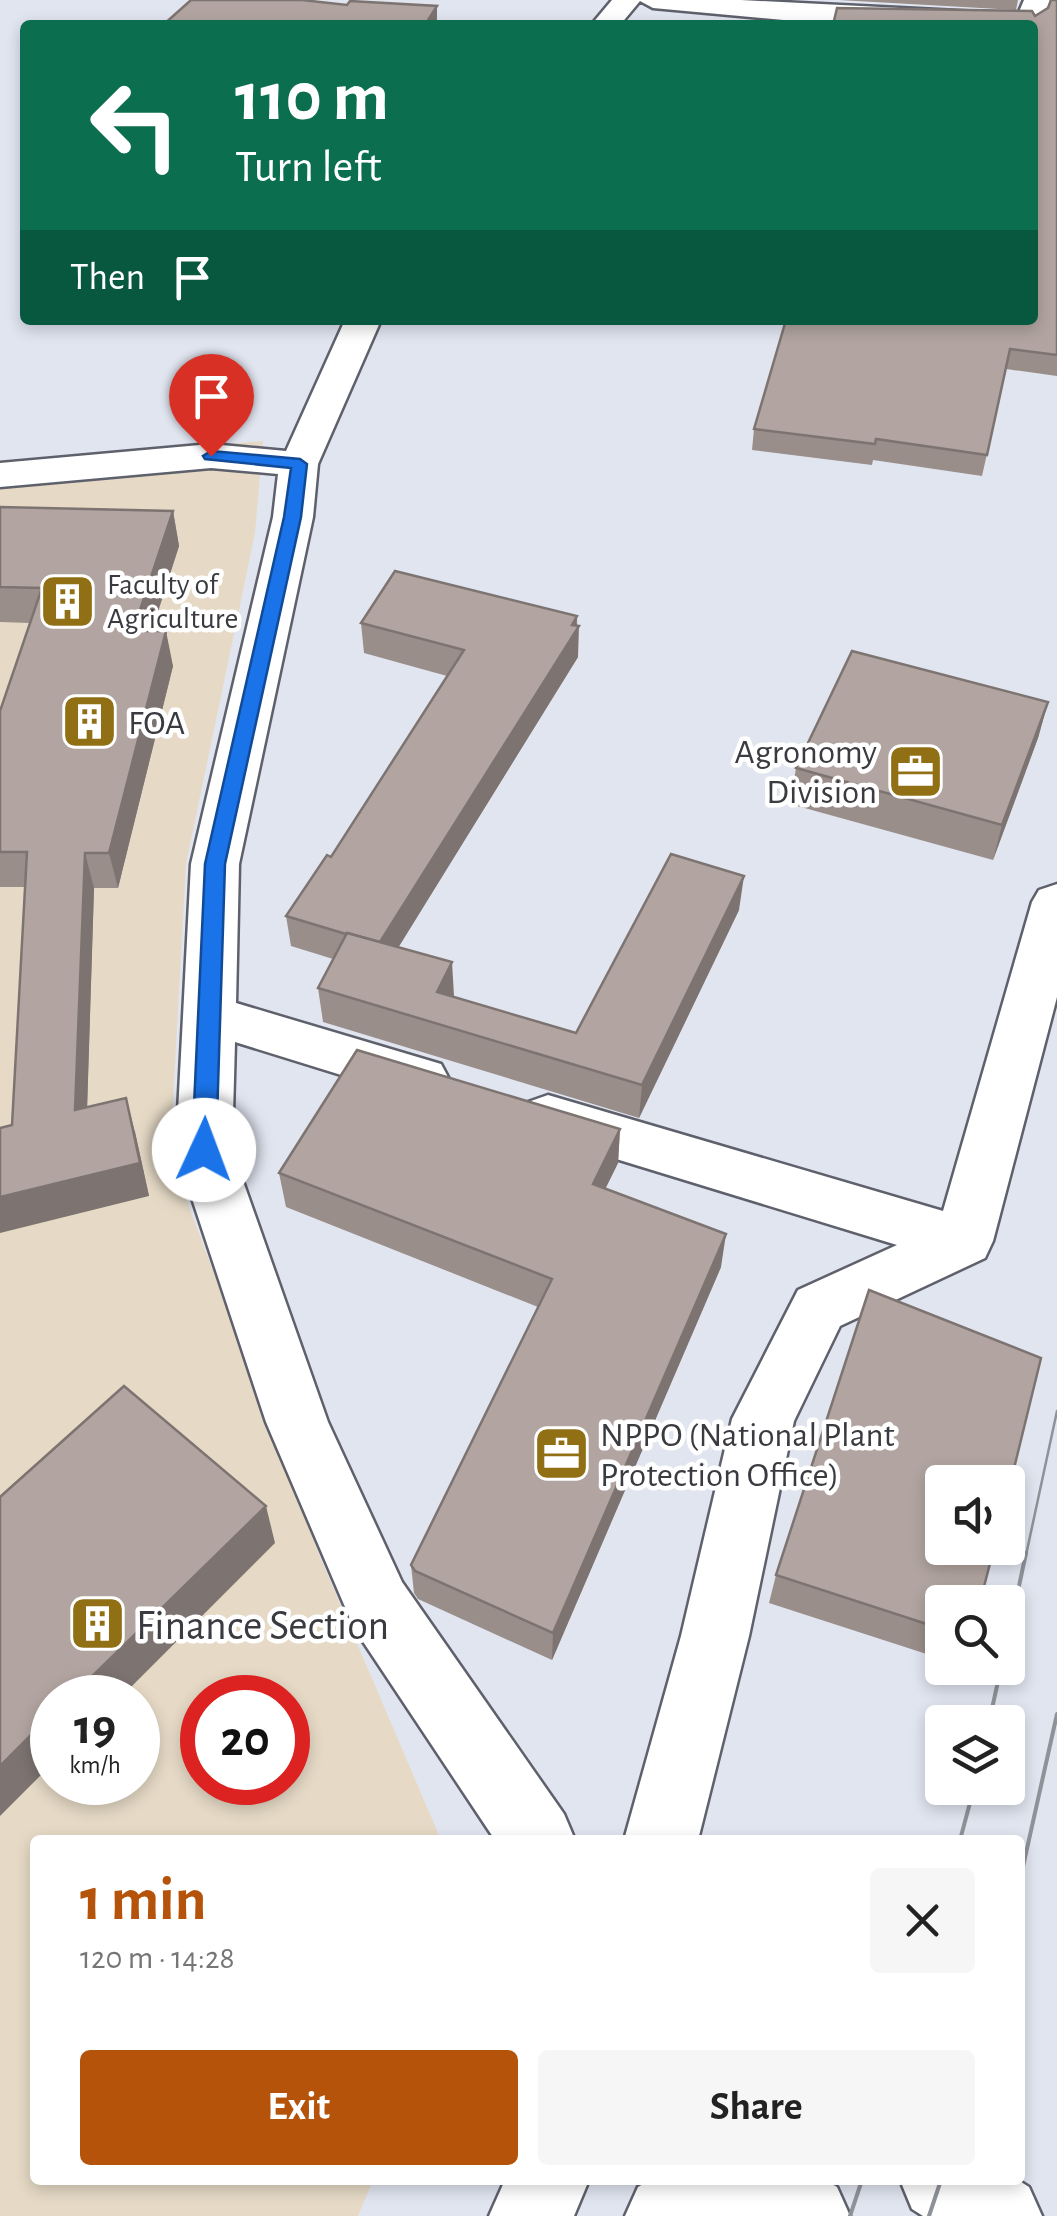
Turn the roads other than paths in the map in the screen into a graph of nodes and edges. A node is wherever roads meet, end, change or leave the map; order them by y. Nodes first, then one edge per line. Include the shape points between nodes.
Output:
1 (627, 0) edge
2 (653, 0) edge
3 (609, 20) edge
4 (793, 20) edge
5 (361, 325) edge
6 (300, 464) junction
7 (0, 475) edge
8 (1057, 902) edge
9 (210, 1016) junction
10 (964, 1241) junction
11 (535, 1835) edge
12 (662, 1835) edge
13 (546, 2185) edge
14 (729, 2185) edge
15 (749, 2185) edge
16 (949, 2185) edge
17 (531, 2216) edge
18 (668, 2216) edge
19 (808, 2216) edge
20 (1000, 2216) edge

1 - 3 street
2 - 4 street
5 - 6 street
6 - 7 street via 211,456
6 - 9 street via 215,864
8 - 10 street
9 - 10 street
9 - 11 street via 204,1150 297,1422 378,1605
10 - 12 street via 819,1308 764,1419
13 - 17 street
14 - 18 street
15 - 19 street
16 - 20 street

